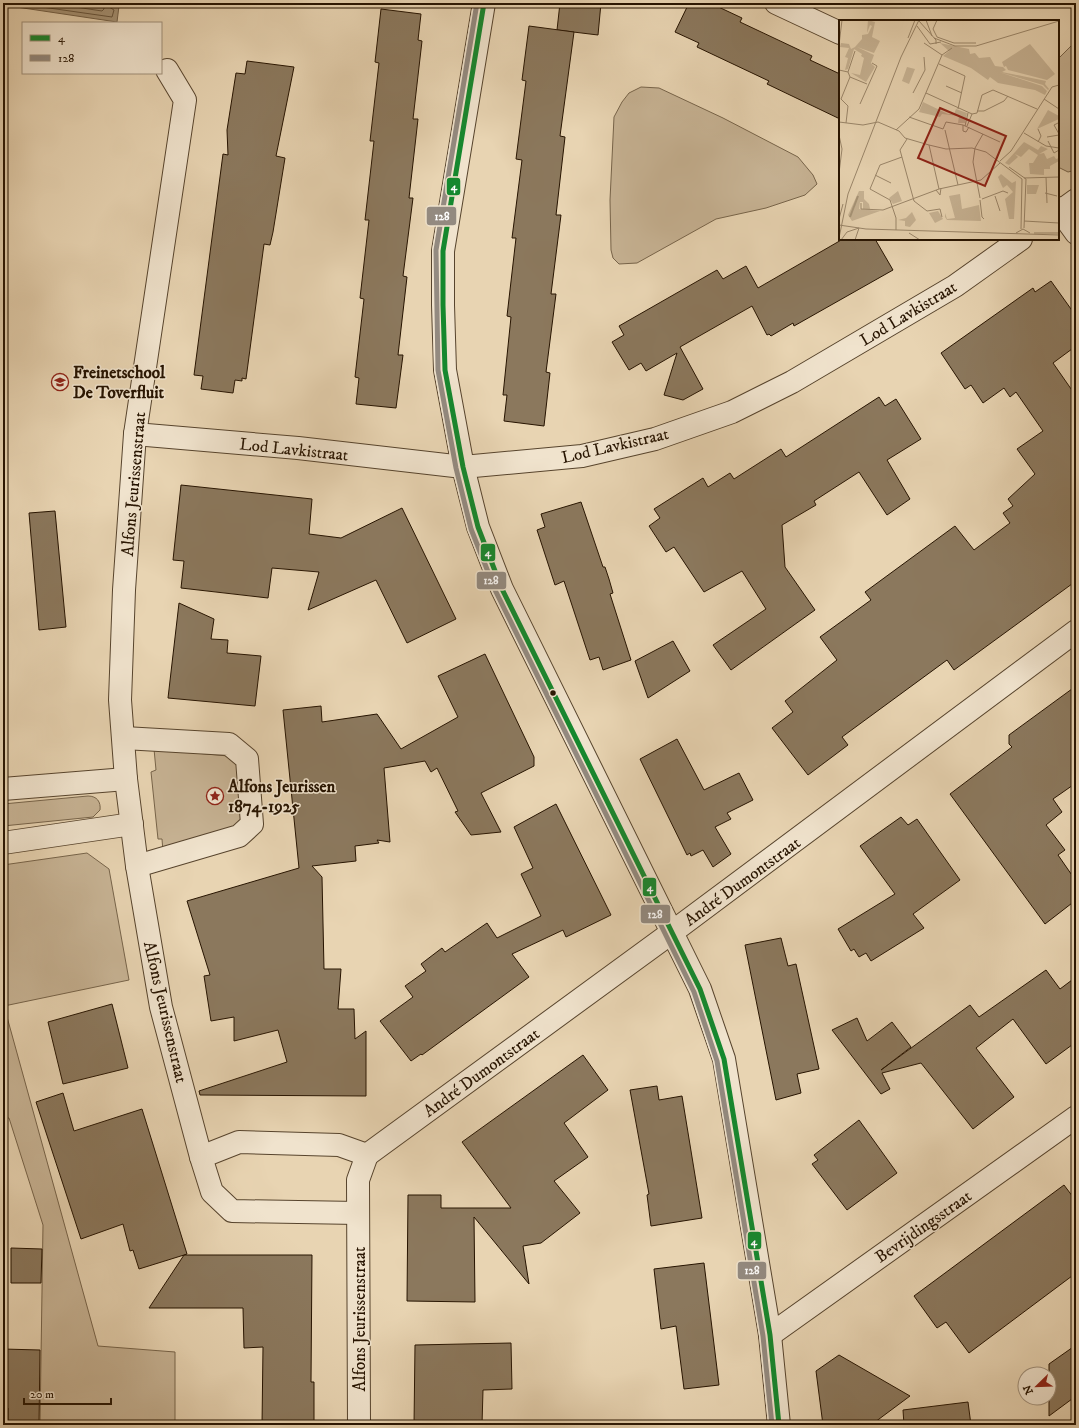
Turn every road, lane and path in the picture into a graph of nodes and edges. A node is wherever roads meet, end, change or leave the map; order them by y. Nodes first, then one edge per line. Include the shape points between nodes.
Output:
1 (484, 3) edge
2 (776, 3) edge
3 (839, 33) edge
4 (167, 70) dead end
5 (1063, 208) edge
6 (1076, 233) edge
7 (1021, 240) edge
8 (135, 434) junction
9 (463, 467) junction
10 (1076, 631) edge
11 (124, 738) junction
12 (126, 779) junction
13 (3, 789) edge
14 (132, 824) junction
15 (3, 844) edge
16 (137, 866) junction
17 (671, 933) junction
18 (1076, 1117) edge
19 (367, 1155) junction
20 (201, 1157) junction
21 (358, 1213) junction
22 (770, 1335) junction
23 (359, 1425) edge
24 (779, 1425) edge

1 - 9 street via 443,251 445,370
2 - 3 street
4 - 8 street, Alfons Jeurissenstraat via 185,100
5 - 6 street
7 - 9 street, Lod Lavkistraat via 955,286 792,382 732,412 655,439 582,456
8 - 9 street, Lod Lavkistraat via 298,448
8 - 11 street, Alfons Jeurissenstraat via 120,700
9 - 17 street via 478,527 502,589
10 - 17 street, André Dumontstraat
11 - 12 street, Alfons Jeurissenstraat
11 - 16 street via 229,744 247,759 252,824 239,836
12 - 13 street
12 - 14 street, Alfons Jeurissenstraat
14 - 15 street
14 - 16 street, Alfons Jeurissenstraat
16 - 20 street, Alfons Jeurissenstraat via 161,1007
17 - 19 street, André Dumontstraat
17 - 22 street via 700,989 724,1059
18 - 22 street, Bevrijdingsstraat
19 - 20 street via 339,1145 239,1142
19 - 21 street, Alfons Jeurissenstraat via 358,1180
20 - 21 street, Alfons Jeurissenstraat via 212,1192 232,1211
21 - 23 street, Alfons Jeurissenstraat
22 - 24 street

